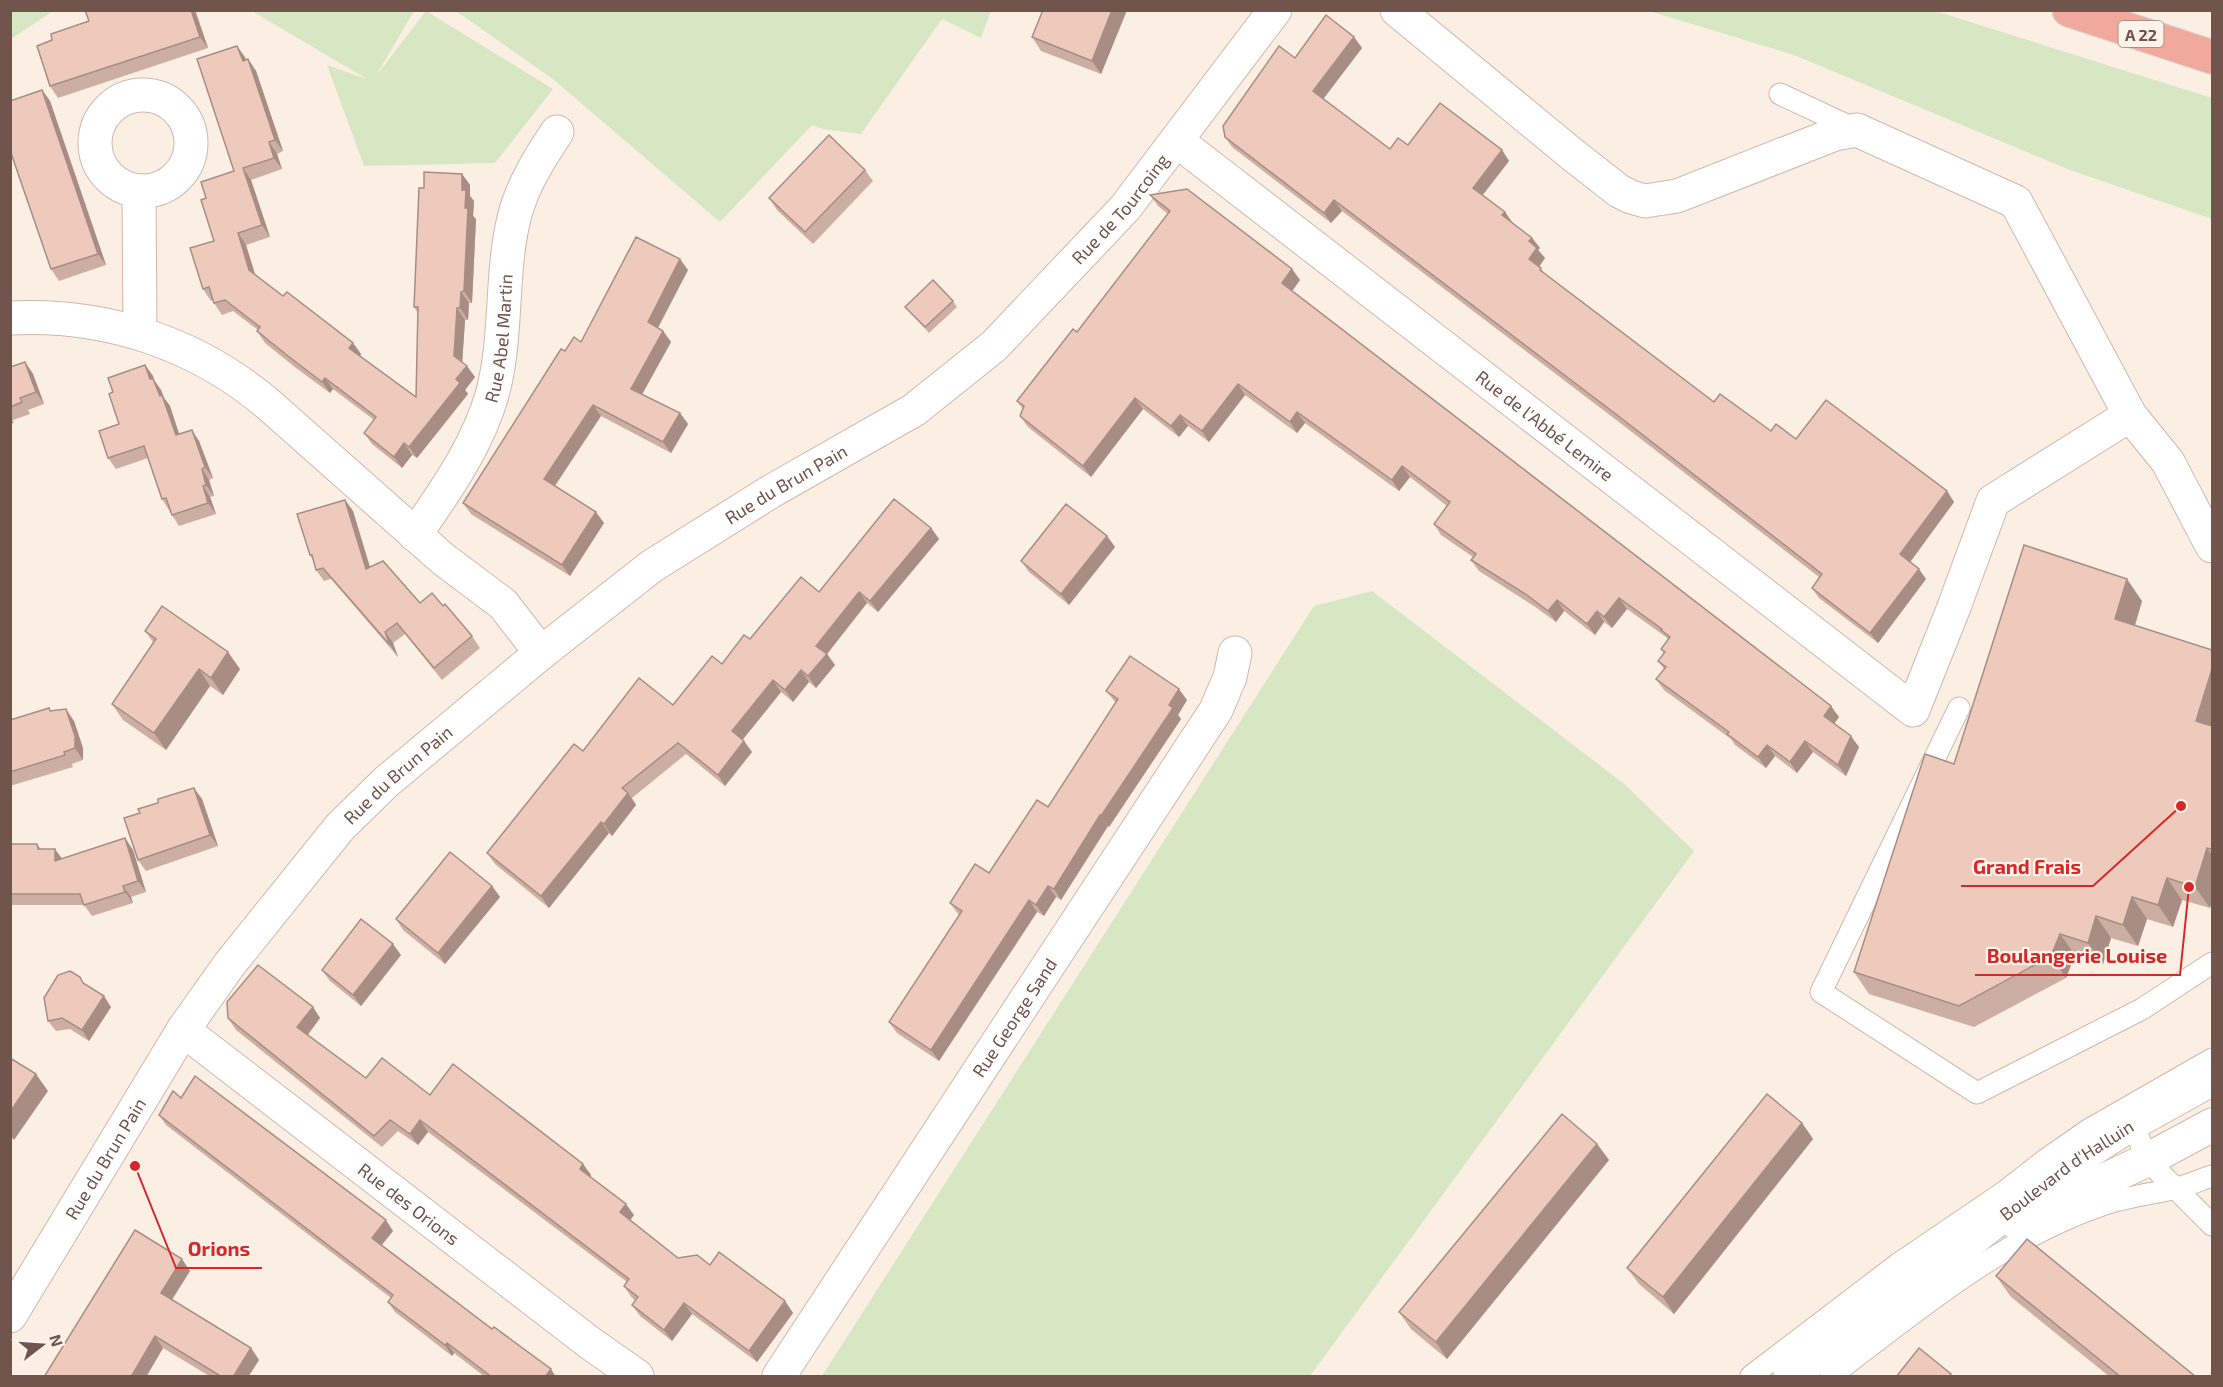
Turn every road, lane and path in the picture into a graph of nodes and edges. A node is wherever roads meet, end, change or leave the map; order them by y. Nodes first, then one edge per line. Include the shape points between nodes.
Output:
1 (1275, 10) edge
2 (1397, 10) edge
3 (2069, 10) edge
4 (2212, 57) edge
5 (1780, 94) dead end
6 (1857, 130) junction
7 (556, 132) dead end
8 (1176, 141) junction
9 (139, 191) dead end
10 (10, 318) edge
11 (140, 333) junction
12 (943, 388) joint
13 (2130, 415) junction
14 (415, 535) junction
15 (2212, 546) edge
16 (541, 653) junction
17 (1235, 653) dead end
18 (1959, 708) dead end
19 (2212, 963) edge
20 (183, 1030) junction
21 (2212, 1059) edge
22 (2212, 1079) edge
23 (2133, 1123) junction
24 (2212, 1125) edge
25 (2147, 1160) junction
26 (2212, 1176) edge
27 (2175, 1188) junction
28 (2212, 1226) edge
29 (1929, 1273) junction
30 (14, 1302) edge
31 (637, 1377) edge
32 (779, 1377) edge
33 (1751, 1377) edge
34 (1790, 1377) edge
35 (1832, 1377) edge

1 - 8 street, Rue de Tourcoing
2 - 6 street via 1619,191 1645,201 1677,196 1835,134
3 - 4 highway, A 22
5 - 6 lane
6 - 13 street via 2016,202
7 - 14 street, Rue Abel Martin via 532,170 514,218 504,326 492,396 467,456
8 - 12 street, Rue de Tourcoing via 1125,208 1092,243 994,346
8 - 13 street, Rue de l'Abbé Lemire via 1913,710 1993,501
9 - 11 street
10 - 11 street via 86,321
11 - 14 street via 195,356 245,384
12 - 16 street, Rue du Brun Pain via 883,429 770,492 652,566
13 - 15 street via 2169,462
14 - 16 street via 503,604
16 - 20 street, Rue du Brun Pain via 386,782 340,827
17 - 32 street, Rue George Sand via 1216,710
18 - 19 lane via 1821,992 1977,1094 2142,1009
20 - 30 street, Rue du Brun Pain
20 - 31 street, Rue des Orions
21 - 33 lane via 2088,1130 1898,1264
22 - 23 street, Boulevard d'Halluin
23 - 25 lane
23 - 29 street, Boulevard d'Halluin via 2070,1163
24 - 25 street, Boulevard d'Halluin
25 - 27 lane
25 - 29 street, Boulevard d'Halluin via 2011,1224
26 - 27 lane
27 - 28 lane
27 - 35 lane via 2103,1204 2009,1249 1956,1283
29 - 34 street, Boulevard d'Halluin

